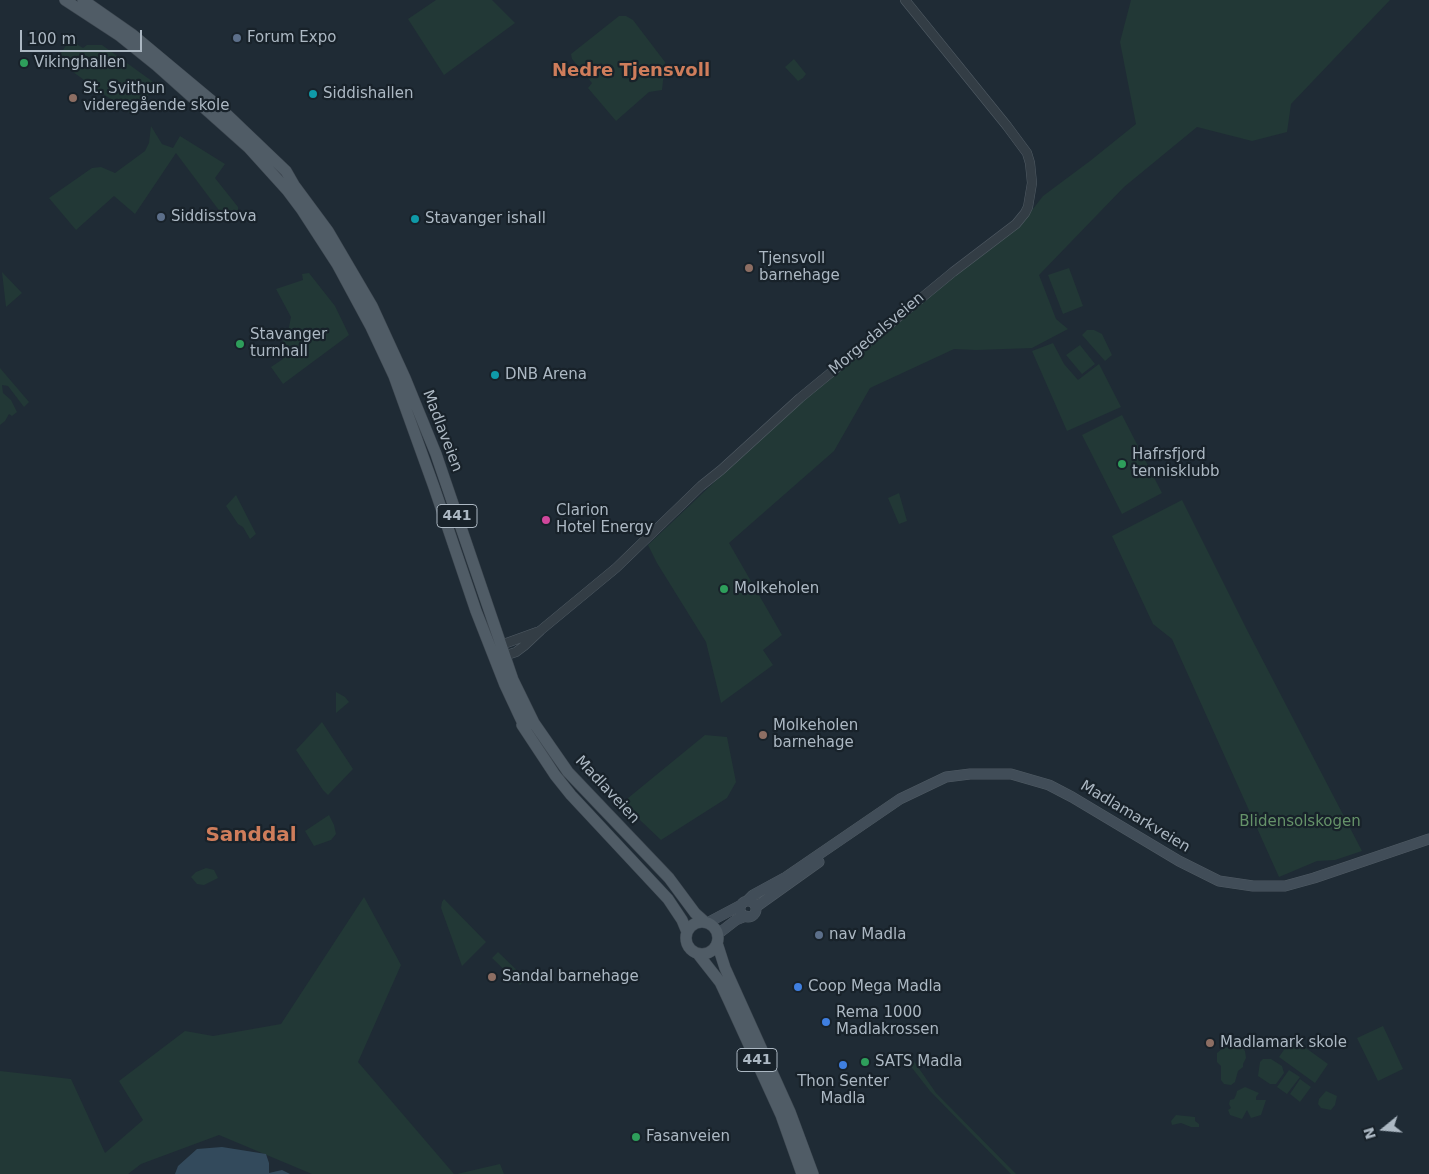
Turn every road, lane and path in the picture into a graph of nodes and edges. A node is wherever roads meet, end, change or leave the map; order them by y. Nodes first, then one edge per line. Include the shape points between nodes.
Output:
1 (65, 0) edge
2 (83, 0) edge
3 (905, 0) edge
4 (476, 611) junction
5 (500, 652) junction
6 (526, 730) junction
7 (1429, 839) edge
8 (837, 844) junction
9 (744, 903) junction
10 (756, 907) junction
11 (746, 916) junction
12 (706, 922) junction
13 (686, 932) junction
14 (718, 938) junction
15 (698, 954) junction
16 (802, 1174) edge
17 (813, 1174) edge

1 - 4 main road, Madlaveien / 441 via 120,36 182,87 249,148 302,210 337,264 384,353
2 - 5 main road, Madlaveien / 441 via 132,35 218,106 286,171 328,231 372,306 405,378 436,454
3 - 5 street, Morgedalsveien via 1027,153 1032,183 1028,207 1016,224 948,276 765,428 616,568 516,652
4 - 5 main road, Madlaveien / 441
4 - 6 main road, Madlaveien / 441 via 497,681
5 - 6 main road, Madlaveien / 441 via 505,685
5 - 12 main road, Madlaveien / 441 via 534,723 558,759
6 - 13 main road, Madlaveien / 441 via 571,795 668,899
7 - 8 main road, Madlamarkveien via 1285,886 1253,886 1219,881 1178,861 1048,785 1011,774 978,774 946,778 900,799
8 - 9 main road, Madlamarkveien via 750,896
8 - 10 main road, Madlamarkveien via 805,873
9 - 10 main road via 754,902
9 - 11 main road via 742,913
9 - 12 main road, Madlamarkveien
10 - 11 main road via 753,915
11 - 14 main road via 736,920
12 - 13 main road via 692,925
12 - 14 main road, 441 via 713,926
13 - 15 main road, 441 via 688,948
14 - 15 main road via 715,948 708,954
14 - 17 main road, 441 via 725,968 793,1120
15 - 16 main road, 441 via 720,982 781,1115

